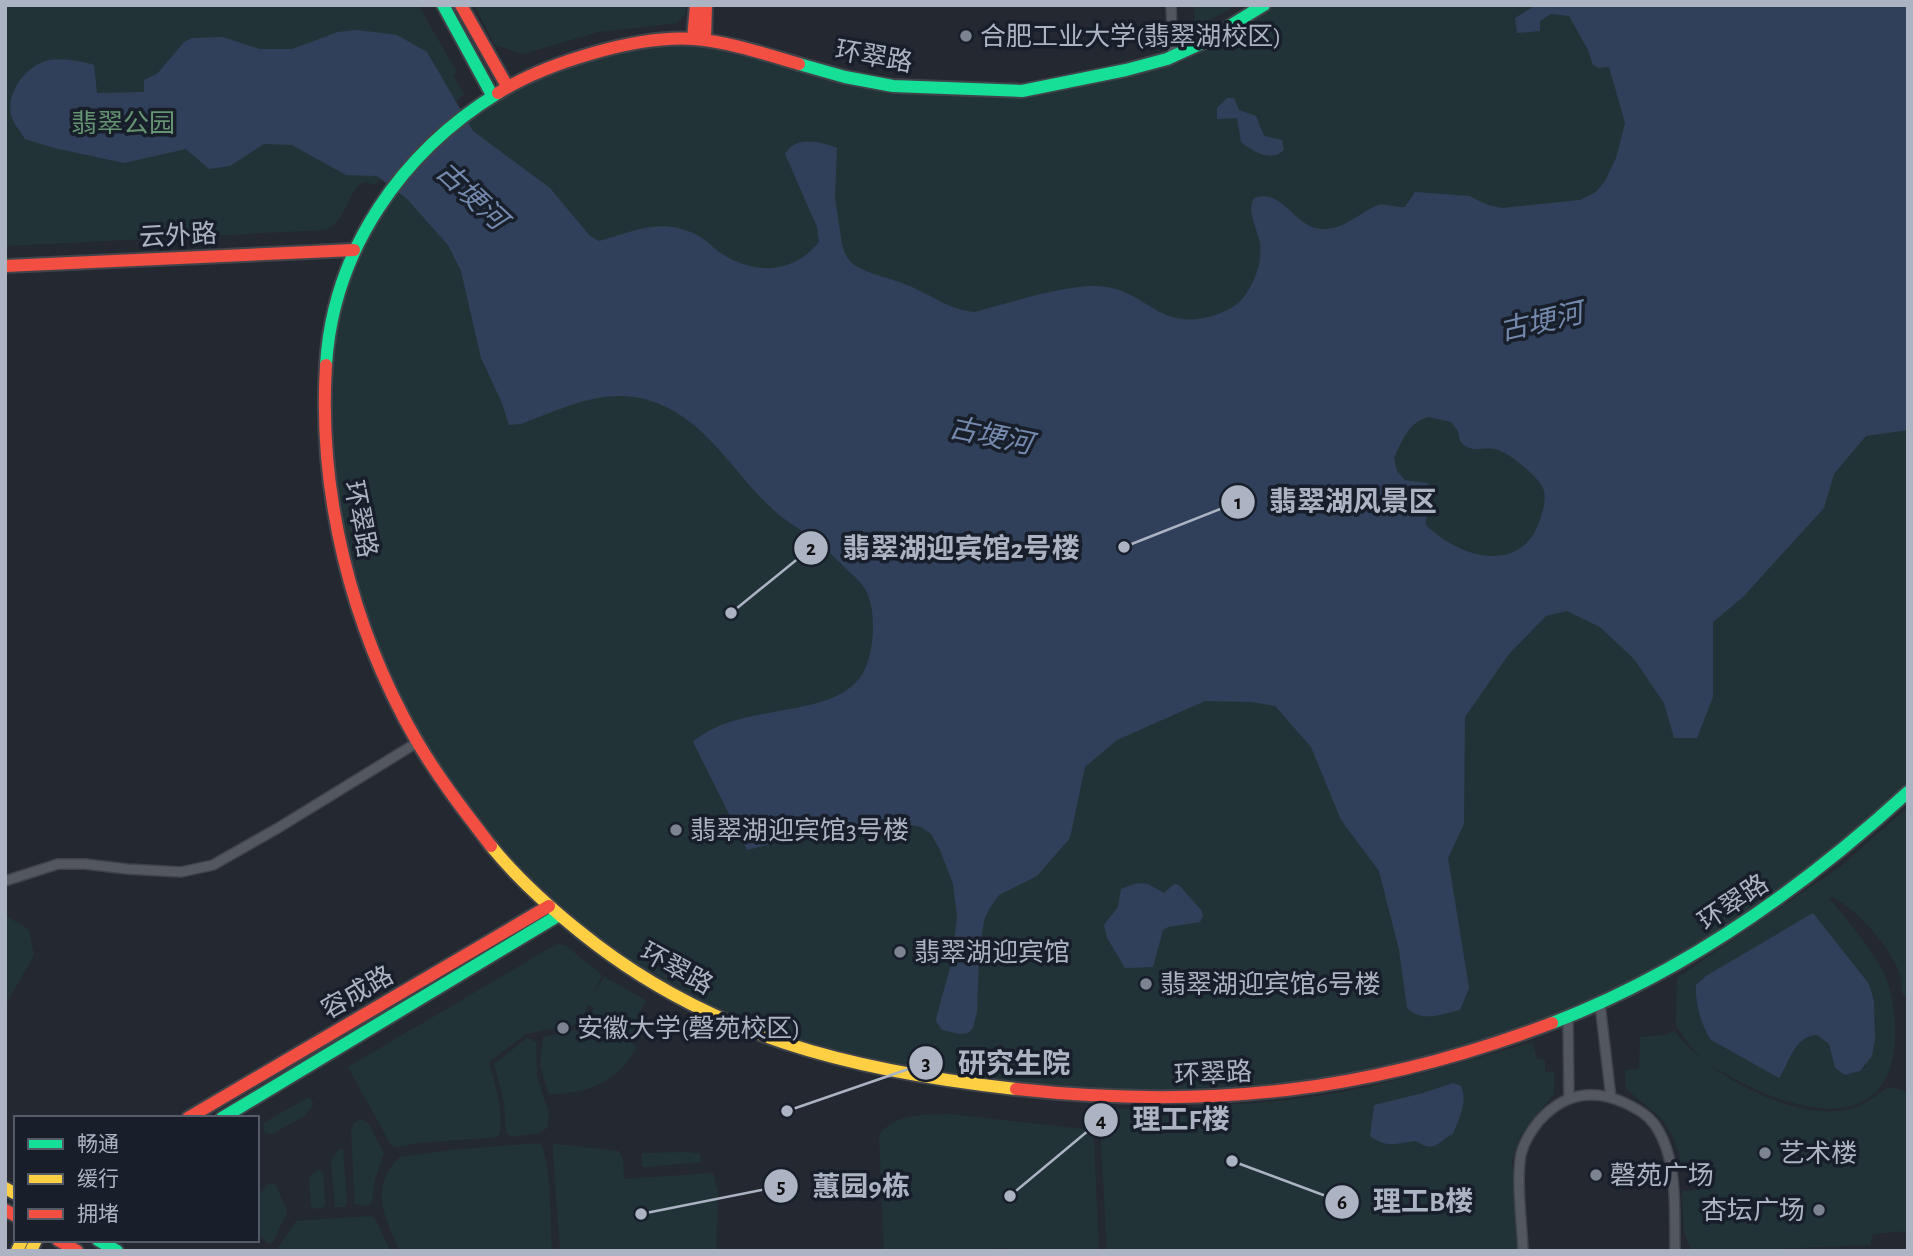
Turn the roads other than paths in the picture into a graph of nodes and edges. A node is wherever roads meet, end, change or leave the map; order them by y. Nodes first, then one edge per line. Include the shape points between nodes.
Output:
1 (443, 5) edge
2 (461, 5) edge
3 (696, 5) edge
4 (706, 5) edge
5 (1171, 5) edge
6 (1264, 5) edge
7 (699, 40) junction
8 (1173, 57) junction
9 (507, 86) junction
10 (492, 95) junction
11 (354, 250) junction
12 (5, 266) edge
13 (418, 742) junction
14 (1908, 792) edge
15 (5, 881) edge
16 (549, 905) junction
17 (559, 915) junction
18 (1600, 1004) junction
19 (1568, 1017) junction
20 (1570, 1098) junction
21 (1611, 1098) junction
22 (191, 1116) edge
23 (225, 1116) edge
24 (61, 1242) edge
25 (101, 1242) edge
26 (77, 1251) edge
27 (117, 1251) edge
28 (1523, 1251) edge
29 (1675, 1251) edge

1 - 10 street
2 - 9 street
3 - 7 street
4 - 7 street
5 - 8 street
6 - 8 street, 环翠路
7 - 8 street, 环翠路 via 890,86 1022,91
7 - 9 street, 环翠路 via 665,38 580,56
9 - 10 street, 环翠路
10 - 11 street, 环翠路 via 432,141 381,202
11 - 12 street, 云外路
11 - 13 street, 环翠路 via 328,335 325,417 330,485 342,554 362,620 389,689
13 - 15 street via 213,865 181,872 58,864
13 - 16 street, 环翠路 via 476,827
14 - 18 street, 环翠路 via 1819,870 1752,919
16 - 17 street, 环翠路
16 - 22 street, 容成路
17 - 19 street, 环翠路 via 622,964 705,1010 772,1040 878,1069 1052,1093 1178,1099 1300,1090 1434,1063
17 - 23 street, 容成路
18 - 19 street, 环翠路
18 - 21 street
19 - 20 street
20 - 21 street via 1593,1094
20 - 28 street via 1553,1107 1536,1125 1521,1154
21 - 29 street via 1647,1116 1664,1142 1670,1160
24 - 26 street
25 - 27 street

